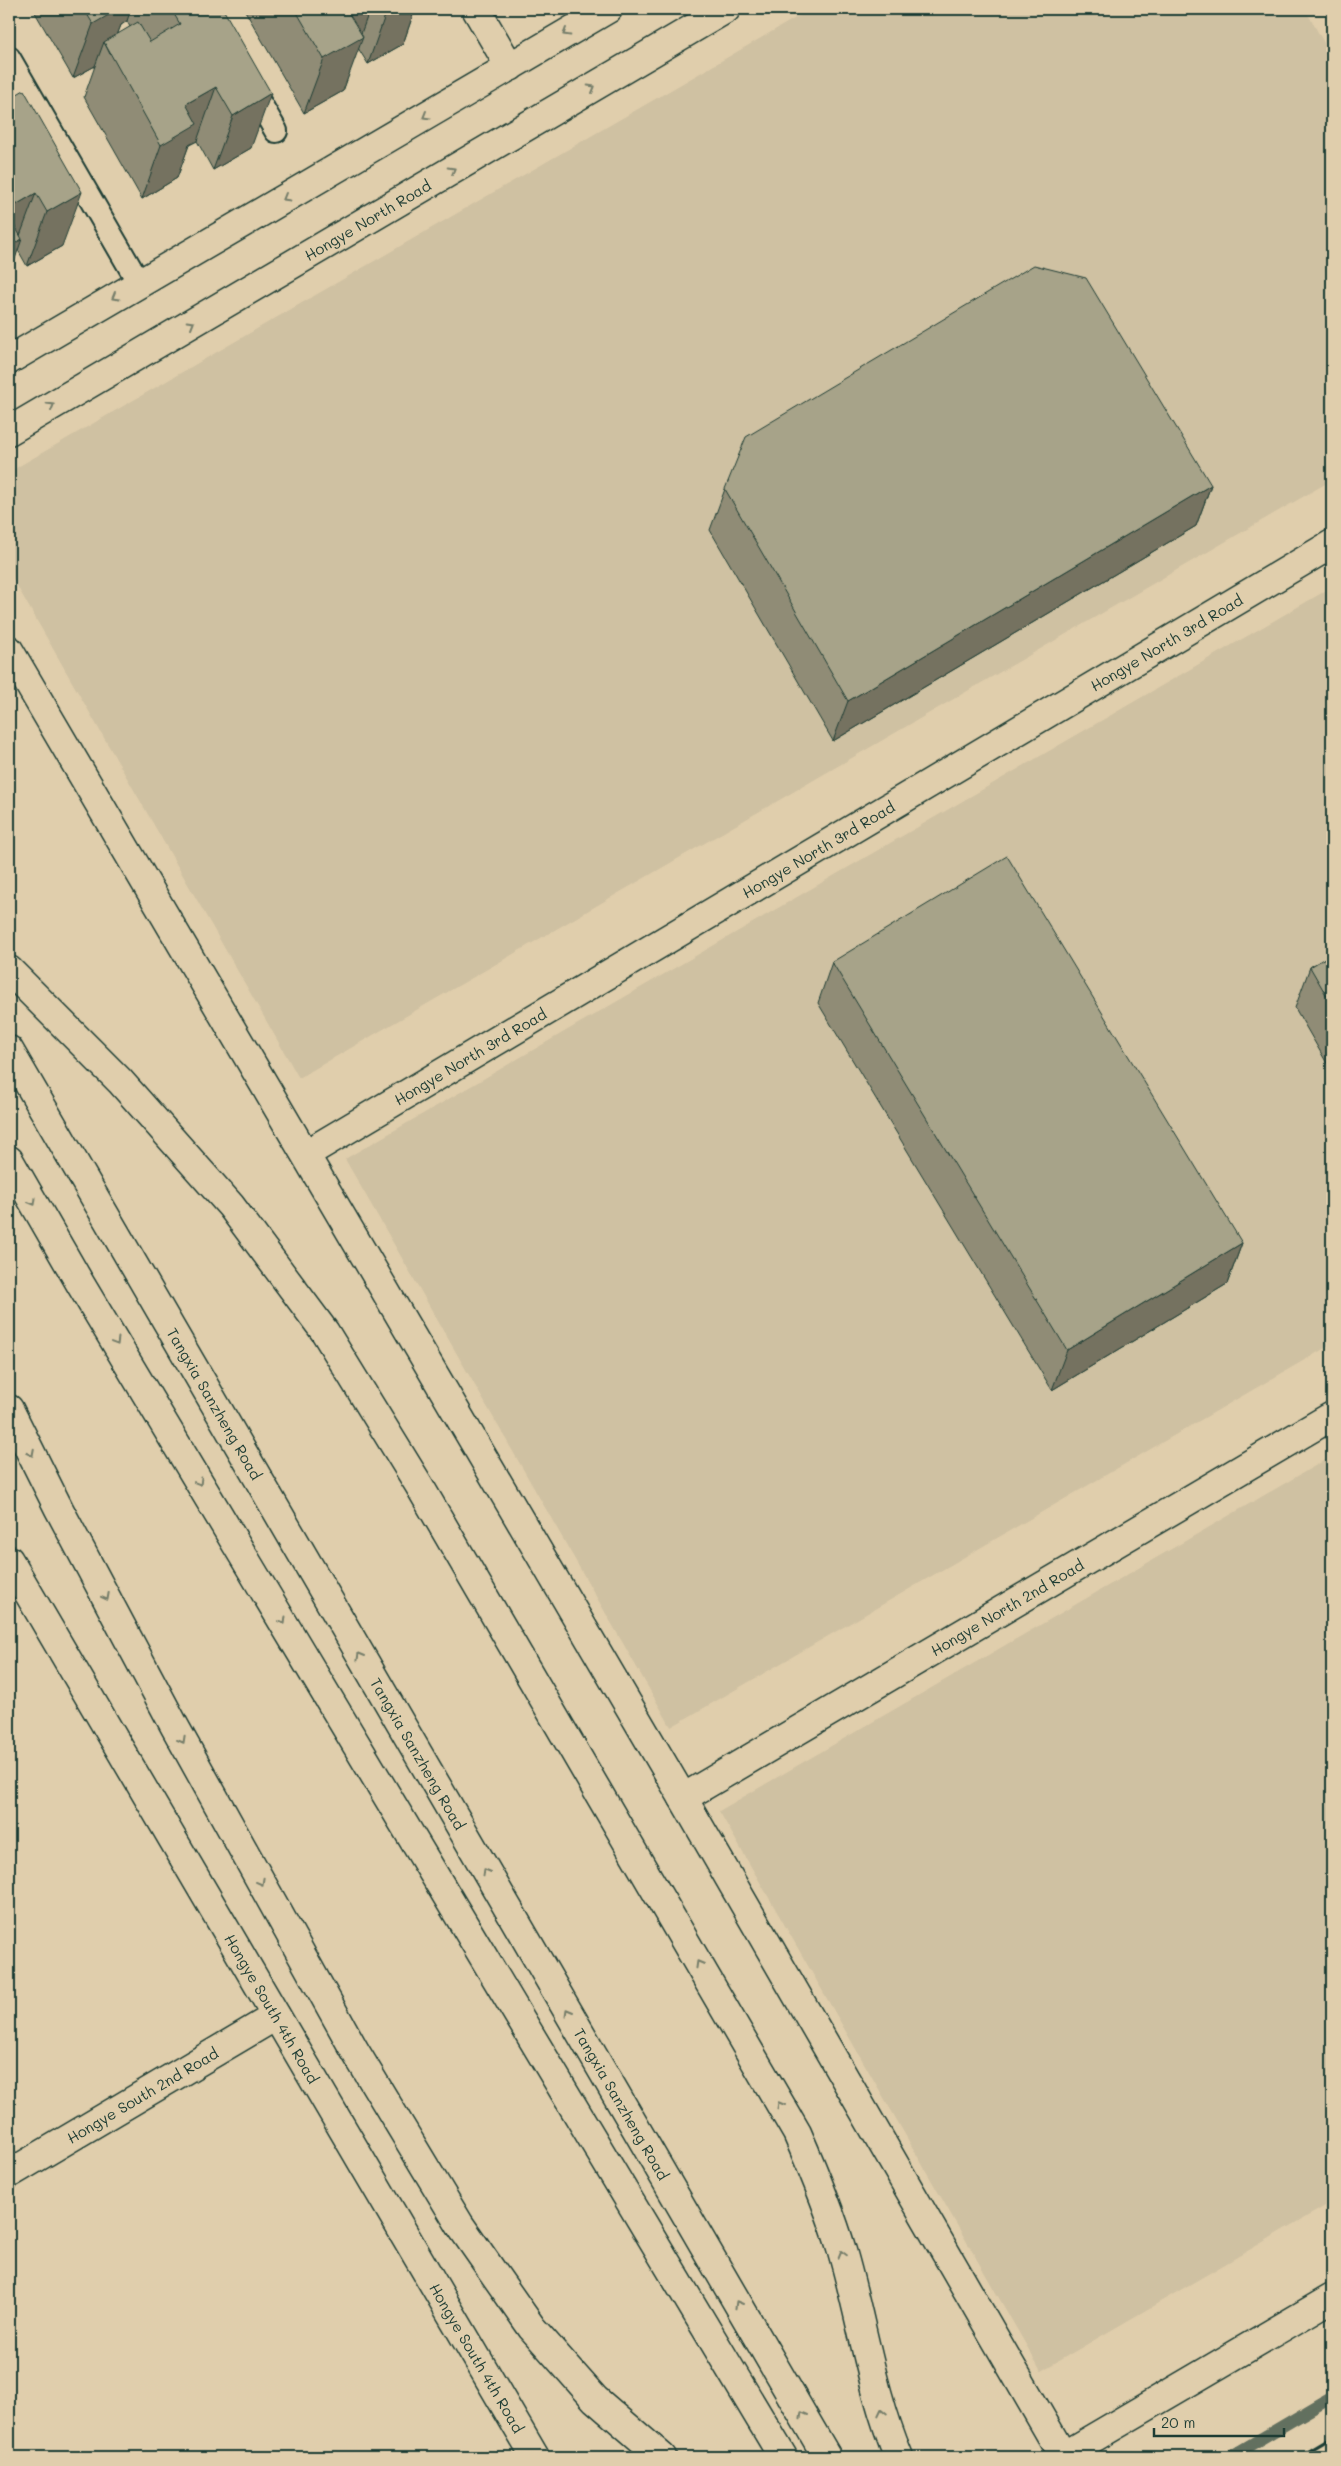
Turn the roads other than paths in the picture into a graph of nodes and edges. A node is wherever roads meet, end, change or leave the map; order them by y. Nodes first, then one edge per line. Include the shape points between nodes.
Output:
1 (476, 9) edge
2 (608, 9) edge
3 (726, 9) edge
4 (9, 58) edge
5 (238, 66) edge
6 (510, 67) junction
7 (276, 131) dead end
8 (139, 284) junction
9 (9, 360) edge
10 (9, 431) edge
11 (1332, 544) edge
12 (9, 650) edge
13 (9, 970) edge
14 (9, 1050) edge
15 (306, 1154) junction
16 (9, 1160) edge
17 (9, 1409) edge
18 (1332, 1416) edge
19 (9, 1560) edge
20 (684, 1798) junction
21 (276, 2016) junction
22 (9, 2174) edge
23 (1332, 2298) edge
24 (535, 2457) edge
25 (662, 2457) edge
26 (782, 2457) edge
27 (827, 2457) edge
28 (899, 2457) edge
29 (1062, 2457) edge

1 - 6 main road
2 -> 6 main road
10 -> 3 main road, Hongye North Road
4 - 8 lane
5 - 7 lane
6 -> 8 main road
8 -> 9 main road
11 - 15 main road, Hongye North 3rd Road
12 - 15 main road
28 -> 13 main road via 884,2420 842,2252 823,2192 797,2133 419,1485 325,1332 231,1206 120,1080
27 -> 14 main road, Tangxia Sanzheng Road
15 - 20 main road
16 -> 26 main road
17 -> 25 main road via 180,1735 355,2051 460,2225 532,2328 595,2400
18 - 20 main road, Hongye North 2nd Road
19 - 21 main road, Hongye South 4th Road
20 - 29 main road
21 - 22 main road, Hongye South 2nd Road
21 - 24 main road, Hongye South 4th Road
23 - 29 main road

